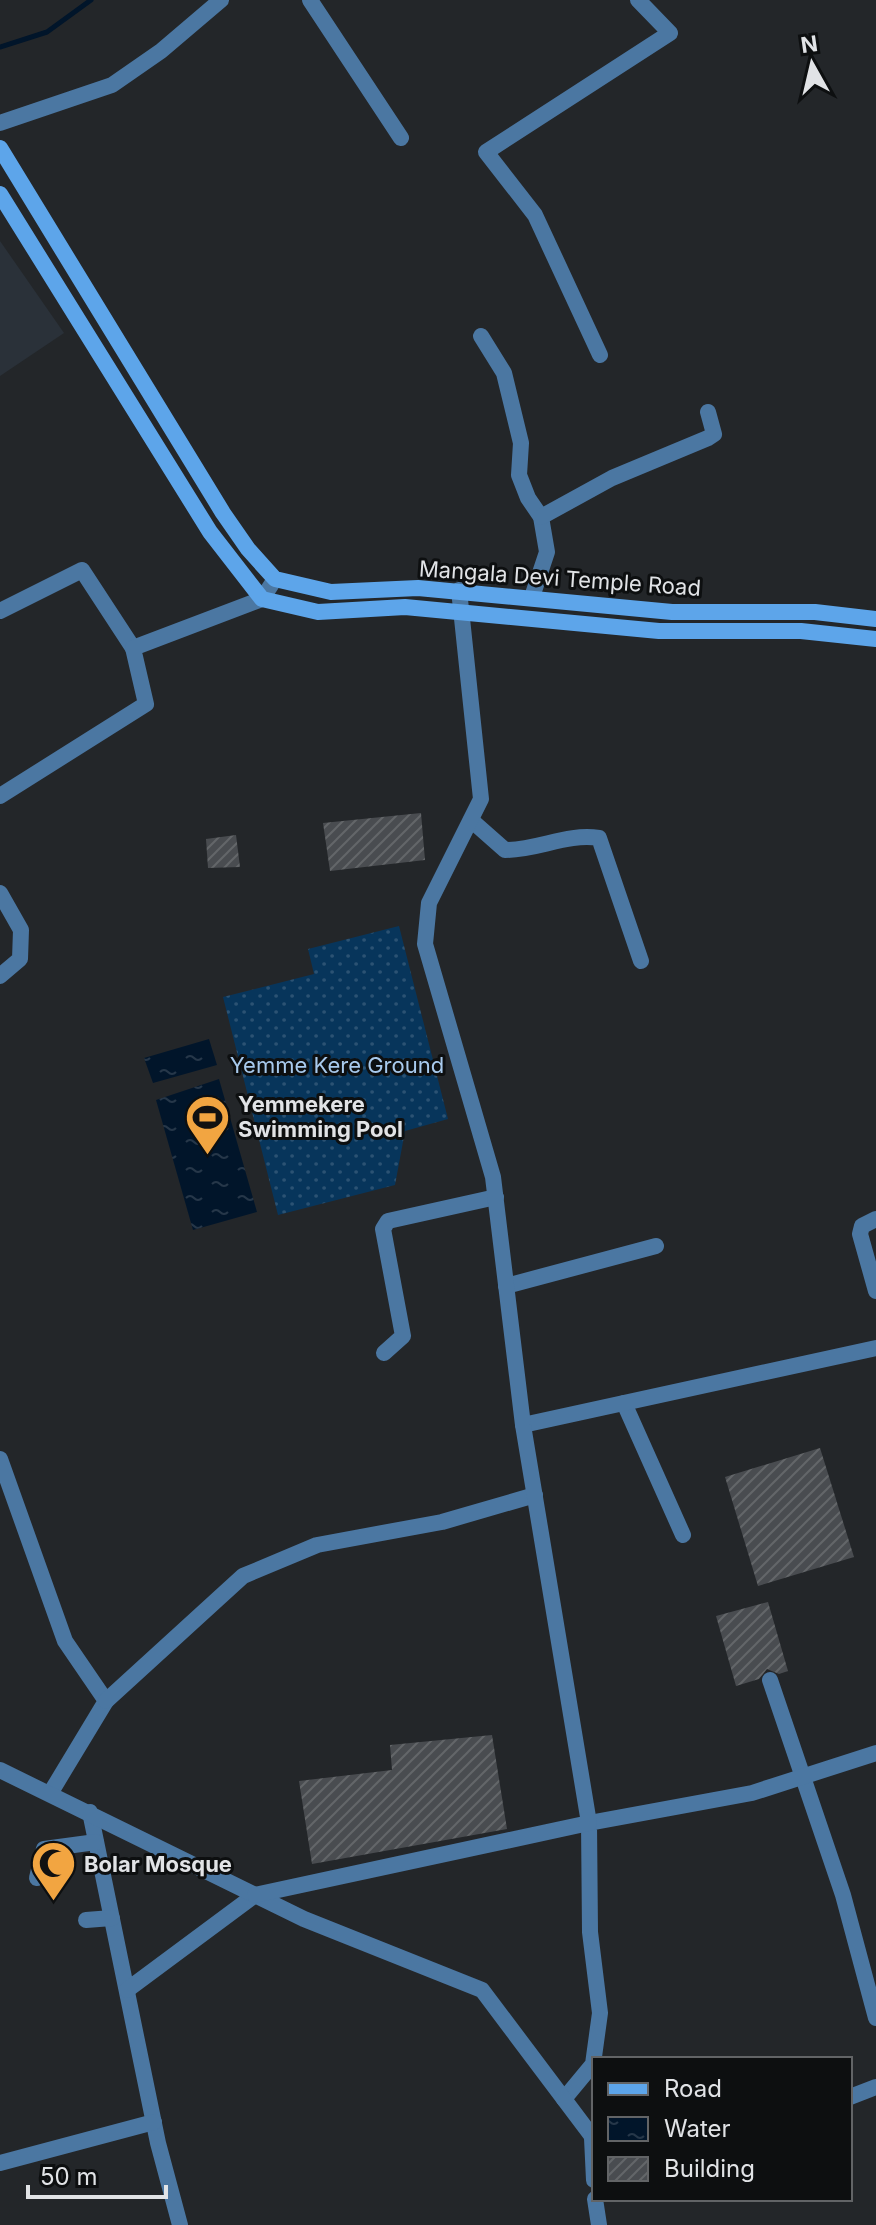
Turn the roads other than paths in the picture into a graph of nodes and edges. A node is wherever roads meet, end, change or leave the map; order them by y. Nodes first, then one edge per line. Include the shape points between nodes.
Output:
1 (221, 0) edge
2 (310, 0) edge
3 (638, 0) edge
4 (0, 123) edge
5 (401, 138) dead end
6 (0, 148) edge
7 (0, 194) edge
8 (481, 336) dead end
9 (600, 355) dead end
10 (708, 412) dead end
11 (541, 517) junction
12 (275, 579) junction
13 (459, 590) junction
14 (532, 597) junction
15 (262, 599) junction
16 (463, 610) junction
17 (0, 611) edge
18 (876, 619) edge
19 (876, 639) edge
20 (133, 648) junction
21 (0, 796) edge
22 (471, 820) junction
23 (0, 893) edge
24 (641, 961) dead end
25 (0, 976) edge
26 (496, 1197) junction
27 (876, 1219) edge
28 (656, 1246) dead end
29 (506, 1286) junction
30 (876, 1291) edge
31 (876, 1348) edge
32 (384, 1353) dead end
33 (624, 1403) junction
34 (523, 1425) junction
35 (0, 1459) edge
36 (535, 1495) junction
37 (6, 1496) edge
38 (683, 1535) dead end
39 (770, 1680) dead end
40 (106, 1701) junction
41 (876, 1753) edge
42 (0, 1770) edge
43 (803, 1777) junction
44 (51, 1792) junction
45 (90, 1812) junction
46 (589, 1823) junction
47 (96, 1842) junction
48 (37, 1878) dead end
49 (255, 1895) junction
50 (112, 1918) junction
51 (86, 1920) dead end
52 (127, 1990) junction
53 (876, 2018) edge
54 (594, 2057) edge
55 (592, 2065) edge
56 (876, 2087) edge
57 (852, 2096) edge
58 (564, 2099) junction
59 (154, 2122) junction
60 (592, 2137) edge
61 (0, 2163) edge
62 (595, 2201) edge
63 (180, 2225) edge
64 (599, 2225) edge

1 - 4 street via 112,85
2 - 5 street
3 - 9 street via 670,33 486,152 535,215
6 - 12 main road via 223,513
7 - 15 main road via 210,532
8 - 11 street via 504,373 521,443 519,475
10 - 11 street via 715,428 708,438 612,478
11 - 14 street via 547,552
12 - 13 main road, Mangala Devi Temple Road via 331,592
12 - 15 street
13 - 14 main road, Mangala Devi Temple Road
13 - 16 street
14 - 18 main road, Mangala Devi Temple Road via 672,612 815,612
15 - 16 main road, Mangala Devi Temple Road via 318,612
15 - 20 street
16 - 19 main road, Mangala Devi Temple Road via 659,631 801,631
16 - 22 street via 481,799
17 - 20 street via 82,570
20 - 21 street via 146,704
22 - 24 street via 505,850 578,836 599,838
22 - 26 street via 429,903 425,944
23 - 25 street via 23,938 20,959
26 - 29 street
26 - 32 street via 388,1221 383,1229 403,1336
27 - 30 street via 862,1226 860,1234
28 - 29 street
29 - 34 street
31 - 33 street
33 - 34 street
33 - 38 street
34 - 36 street
35 - 37 street
36 - 40 street via 442,1522 317,1545 243,1576
36 - 46 street
37 - 40 street via 65,1641
39 - 43 street
40 - 44 street
41 - 43 street
42 - 44 street
43 - 46 street via 752,1793
43 - 53 street via 843,1895
44 - 45 street
45 - 47 street
45 - 49 street
46 - 49 street
46 - 54 street via 590,1932 600,2013
47 - 48 street via 44,1849
47 - 50 street
49 - 52 street
49 - 58 street via 482,1990
50 - 51 street
50 - 52 street
52 - 59 street
55 - 58 street
56 - 57 street
58 - 60 street
59 - 61 street
59 - 63 street
62 - 64 street

